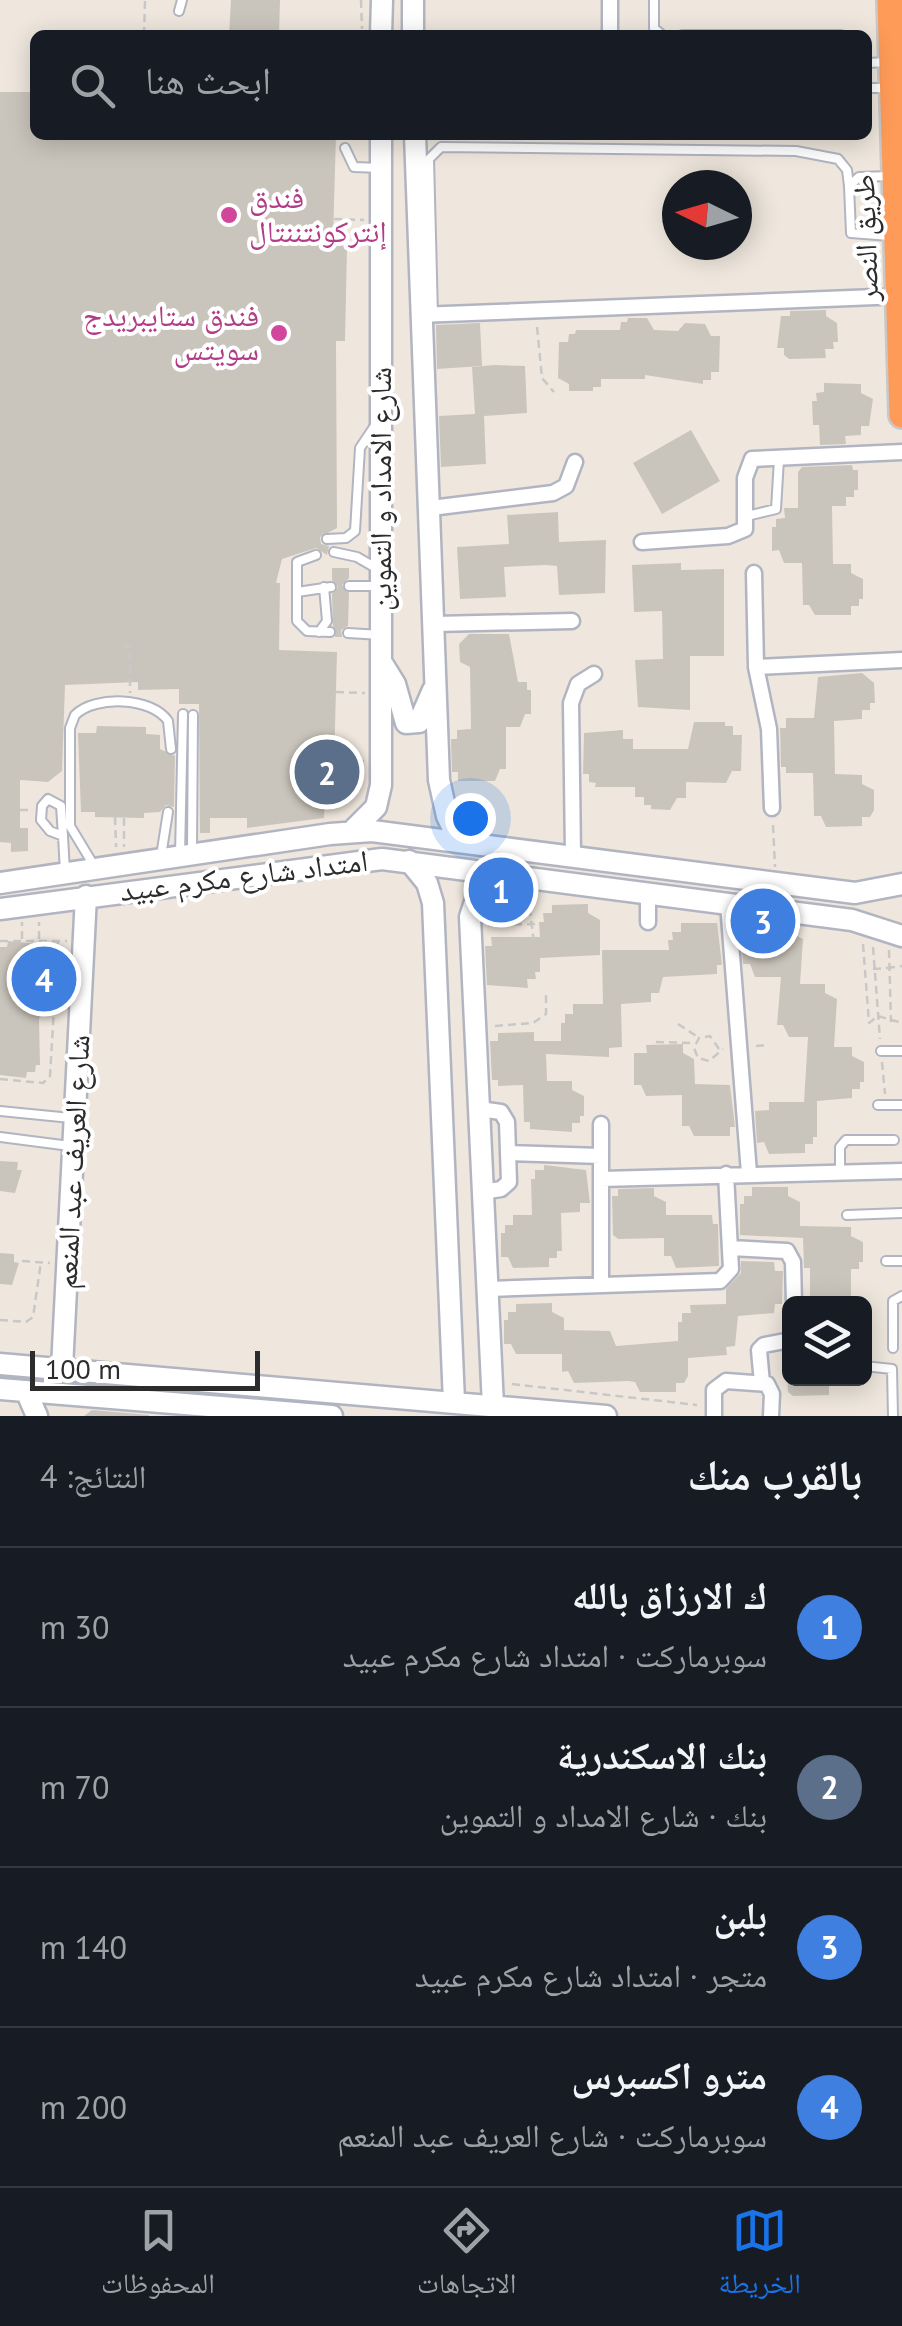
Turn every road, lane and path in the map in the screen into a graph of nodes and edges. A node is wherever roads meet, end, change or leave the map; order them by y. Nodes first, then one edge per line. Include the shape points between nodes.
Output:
1 (145, 0) edge
2 (182, 0) edge
3 (610, 0) edge
4 (654, 0) edge
5 (377, 1) edge
6 (412, 1) edge
7 (894, 4) edge
8 (179, 10) dead end
9 (144, 30) edge
10 (366, 30) edge
11 (380, 30) edge
12 (413, 30) edge
13 (610, 30) edge
14 (656, 30) edge
15 (884, 71) edge
16 (380, 140) edge
17 (415, 140) edge
18 (345, 148) dead end
19 (381, 168) junction
20 (898, 176) junction
21 (849, 186) junction
22 (334, 219) dead end
23 (381, 221) junction
24 (899, 236) junction
25 (901, 296) edge
26 (536, 311) junction
27 (426, 315) junction
28 (554, 392) dead end
29 (902, 415) edge
30 (380, 422) junction
31 (902, 452) edge
32 (779, 454) junction
33 (575, 462) dead end
34 (431, 508) junction
35 (748, 516) junction
36 (328, 538) dead end
37 (642, 542) dead end
38 (334, 552) dead end
39 (316, 554) dead end
40 (754, 573) dead end
41 (380, 579) junction
42 (349, 586) dead end
43 (297, 592) junction
44 (572, 621) dead end
45 (436, 624) junction
46 (319, 632) junction
47 (330, 632) dead end
48 (348, 633) dead end
49 (381, 634) junction
50 (124, 646) dead end
51 (902, 660) edge
52 (381, 661) junction
53 (756, 667) junction
54 (594, 674) dead end
55 (437, 680) junction
56 (336, 692) dead end
57 (381, 694) junction
58 (130, 704) junction
59 (183, 714) dead end
60 (193, 714) dead end
61 (170, 749) dead end
62 (334, 760) dead end
63 (381, 762) junction
64 (772, 808) joint
65 (168, 812) dead end
66 (115, 818) dead end
67 (124, 818) dead end
68 (351, 832) junction
69 (63, 836) junction
70 (458, 839) junction
71 (116, 848) dead end
72 (124, 848) dead end
73 (177, 855) junction
74 (573, 855) junction
75 (409, 862) junction
76 (96, 868) junction
77 (65, 872) junction
78 (495, 875) junction
79 (526, 878) junction
80 (0, 883) edge
81 (776, 883) junction
82 (902, 884) edge
83 (877, 891) junction
84 (648, 895) junction
85 (86, 896) junction
86 (728, 904) junction
87 (0, 909) edge
88 (648, 922) dead end
89 (534, 924) junction
90 (471, 926) junction
91 (881, 928) edge
92 (0, 941) edge
93 (534, 944) dead end
94 (864, 948) junction
95 (472, 963) junction
96 (436, 964) junction
97 (902, 966) edge
98 (873, 968) junction
99 (546, 995) dead end
100 (878, 1016) junction
101 (891, 1023) junction
102 (902, 1023) edge
103 (678, 1024) dead end
104 (513, 1025) dead end
105 (697, 1040) junction
106 (656, 1042) dead end
107 (902, 1051) edge
108 (881, 1052) dead end
109 (0, 1079) edge
110 (878, 1105) dead end
111 (902, 1105) edge
112 (479, 1109) junction
113 (0, 1111) edge
114 (75, 1118) junction
115 (601, 1124) dead end
116 (0, 1137) edge
117 (894, 1140) dead end
118 (74, 1146) junction
119 (508, 1153) junction
120 (601, 1156) junction
121 (902, 1171) edge
122 (840, 1172) junction
123 (748, 1173) junction
124 (726, 1174) junction
125 (601, 1179) junction
126 (483, 1192) junction
127 (902, 1213) edge
128 (847, 1215) dead end
129 (731, 1248) junction
130 (902, 1260) edge
131 (22, 1261) dead end
132 (886, 1261) dead end
133 (41, 1262) junction
134 (68, 1264) junction
135 (601, 1284) junction
136 (488, 1289) junction
137 (794, 1296) edge
138 (902, 1296) edge
139 (0, 1320) edge
140 (782, 1342) edge
141 (893, 1348) dead end
142 (452, 1360) junction
143 (0, 1364) edge
144 (872, 1367) edge
145 (62, 1368) junction
146 (491, 1372) junction
147 (762, 1383) junction
148 (0, 1389) edge
149 (26, 1391) junction
150 (67, 1394) junction
151 (898, 1400) edge
152 (454, 1402) junction
153 (493, 1406) junction
154 (714, 1412) edge
155 (37, 1416) edge
156 (58, 1416) edge
157 (332, 1416) edge
158 (606, 1416) edge
159 (771, 1416) edge
160 (893, 1416) edge

1 - 9 path
2 - 8 lane
3 - 13 street
4 - 14 lane
5 - 10 path
5 - 11 street
6 - 12 street
7 - 15 highway, طريق النصر
15 - 20 highway, طريق النصر
16 - 19 street, شارع الامداد و التموين
17 - 27 street, شارع الامداد و التموين
18 - 19 lane via 354,167
19 - 23 street, شارع الامداد و التموين
20 - 21 lane via 859,177
20 - 24 highway, طريق النصر
21 - 24 lane via 851,232
21 - 27 lane via 838,159 796,151 441,146 429,160
22 - 23 path
23 - 30 street, شارع الامداد و التموين
24 - 25 highway, طريق النصر
25 - 26 street
25 - 29 highway, طريق النصر
26 - 27 street
26 - 28 path via 542,378
27 - 34 street, شارع الامداد و التموين
30 - 36 lane via 360,448 354,530 346,538
30 - 41 street, شارع الامداد و التموين
31 - 32 street
32 - 35 lane via 778,505 771,514
32 - 35 street via 746,466
33 - 34 street via 566,486 553,493
34 - 45 street, شارع الامداد و التموين
35 - 37 street via 745,529 728,536
38 - 41 lane via 362,559
39 - 43 lane via 297,562
40 - 53 street
41 - 42 lane
41 - 49 street, شارع الامداد و التموين
43 - 46 lane via 298,625
43 - 46 lane via 328,587 327,621
44 - 45 street
45 - 55 street, شارع الامداد و التموين
46 - 47 lane
48 - 49 lane
49 - 52 street, شارع الامداد و التموين
50 - 58 path via 130,646
51 - 53 street
52 - 55 street via 406,723 419,722
52 - 57 street, شارع الامداد و التموين
53 - 64 street via 768,728
54 - 74 street via 578,684 571,703
55 - 70 street, شارع الامداد و التموين via 439,780
56 - 57 path
57 - 63 street, شارع الامداد و التموين
58 - 61 lane via 163,713
58 - 76 lane via 86,706 72,721 70,826
59 - 73 lane
60 - 73 lane
62 - 63 path
63 - 68 street, شارع الامداد و التموين via 376,808
64 - 81 path
65 - 73 lane via 167,838
66 - 71 path
67 - 72 path
68 - 70 street, امتداد شارع مكرم عبيد
68 - 73 street, امتداد شارع مكرم عبيد
69 - 69 lane via 61,806 48,800 41,820
69 - 77 lane
70 - 74 street, امتداد شارع مكرم عبيد
73 - 76 street, امتداد شارع مكرم عبيد
74 - 81 street, امتداد شارع مكرم عبيد
75 - 78 street, امتداد شارع مكرم عبيد
75 - 85 street, امتداد شارع مكرم عبيد via 334,862
75 - 96 street via 430,893
76 - 77 street, امتداد شارع مكرم عبيد
77 - 80 street, امتداد شارع مكرم عبيد
78 - 79 street, امتداد شارع مكرم عبيد
78 - 90 street via 474,900
79 - 84 street, امتداد شارع مكرم عبيد
79 - 89 path
81 - 83 street, امتداد شارع مكرم عبيد
82 - 83 street, امتداد شارع مكرم عبيد
83 - 91 street
84 - 86 street, امتداد شارع مكرم عبيد
84 - 88 street
85 - 87 street, امتداد شارع مكرم عبيد
85 - 114 street, شارع العريف عبد المنعم
86 - 91 street, امتداد شارع مكرم عبيد
86 - 123 street
89 - 90 path
89 - 93 path
90 - 95 street
91 - 94 path
91 - 101 path
92 - 109 path via 58,941 50,1076 43,1084
94 - 98 path via 873,950
94 - 100 path via 870,1023
95 - 96 street via 454,956
95 - 112 street
96 - 142 street
97 - 98 path, bridge
98 - 100 path
99 - 104 path via 542,1018
100 - 101 path
101 - 102 path
103 - 105 path
105 - 105 path via 698,1058 718,1055 715,1039
105 - 106 path
107 - 108 lane
110 - 111 lane
112 - 119 street via 504,1114
112 - 126 street
113 - 114 lane
114 - 118 street, شارع العريف عبد المنعم
115 - 120 street
116 - 118 lane
117 - 122 lane via 846,1140
118 - 134 street, شارع العريف عبد المنعم
119 - 120 street
119 - 126 street via 507,1184
120 - 125 street
121 - 122 street
122 - 123 street
123 - 124 street
124 - 125 street
124 - 129 street
125 - 135 street
126 - 136 street
127 - 128 lane
129 - 135 street via 728,1274 715,1283
129 - 137 street via 787,1251
130 - 132 lane
131 - 133 path
133 - 134 path
133 - 139 path via 34,1318
134 - 145 street, شارع العريف عبد المنعم
135 - 136 street
136 - 146 street
138 - 141 lane via 893,1302
140 - 147 street via 759,1350
142 - 146 street
142 - 152 street
143 - 145 street
144 - 151 lane via 892,1369
145 - 152 street
146 - 153 street
146 - 154 path
147 - 154 street via 722,1382 714,1390
147 - 159 street via 772,1394
148 - 149 street
149 - 150 street
149 - 155 street
150 - 156 street
150 - 157 street
151 - 160 lane
152 - 153 street
153 - 158 street

